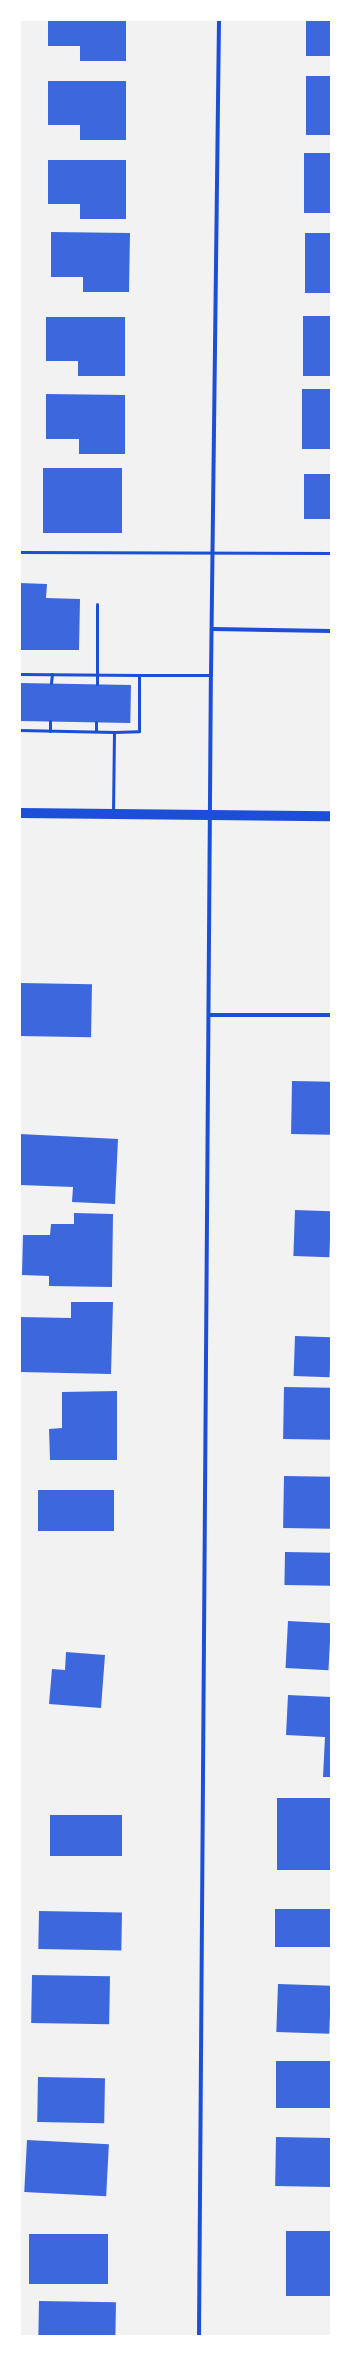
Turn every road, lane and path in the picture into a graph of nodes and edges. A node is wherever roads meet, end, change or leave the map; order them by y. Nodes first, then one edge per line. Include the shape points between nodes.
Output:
1 (219, 20) edge
2 (20, 552) edge
3 (214, 553) junction
4 (331, 553) edge
5 (97, 604) dead end
6 (213, 629) junction
7 (331, 631) edge
8 (20, 674) edge
9 (52, 674) junction
10 (97, 674) junction
11 (139, 675) junction
12 (212, 676) junction
13 (51, 683) dead end
14 (97, 684) dead end
15 (50, 721) dead end
16 (96, 722) dead end
17 (20, 730) edge
18 (50, 731) junction
19 (96, 731) junction
20 (114, 732) junction
21 (20, 813) edge
22 (113, 814) junction
23 (211, 814) junction
24 (331, 816) edge
25 (210, 1015) junction
26 (331, 1015) edge
27 (199, 2336) edge

1 - 3 street
2 - 3 lane
3 - 4 lane
3 - 6 street
5 - 10 lane
6 - 7 street
6 - 12 street
8 - 9 lane
9 - 10 lane
9 - 13 lane
10 - 11 lane
10 - 14 lane
11 - 12 lane
11 - 20 lane via 139,731
12 - 23 street
15 - 18 lane
16 - 19 lane
17 - 18 lane
18 - 19 lane
19 - 20 lane
20 - 22 lane
21 - 22 main road
22 - 23 main road
23 - 24 main road
23 - 25 street
25 - 26 street
25 - 27 street

